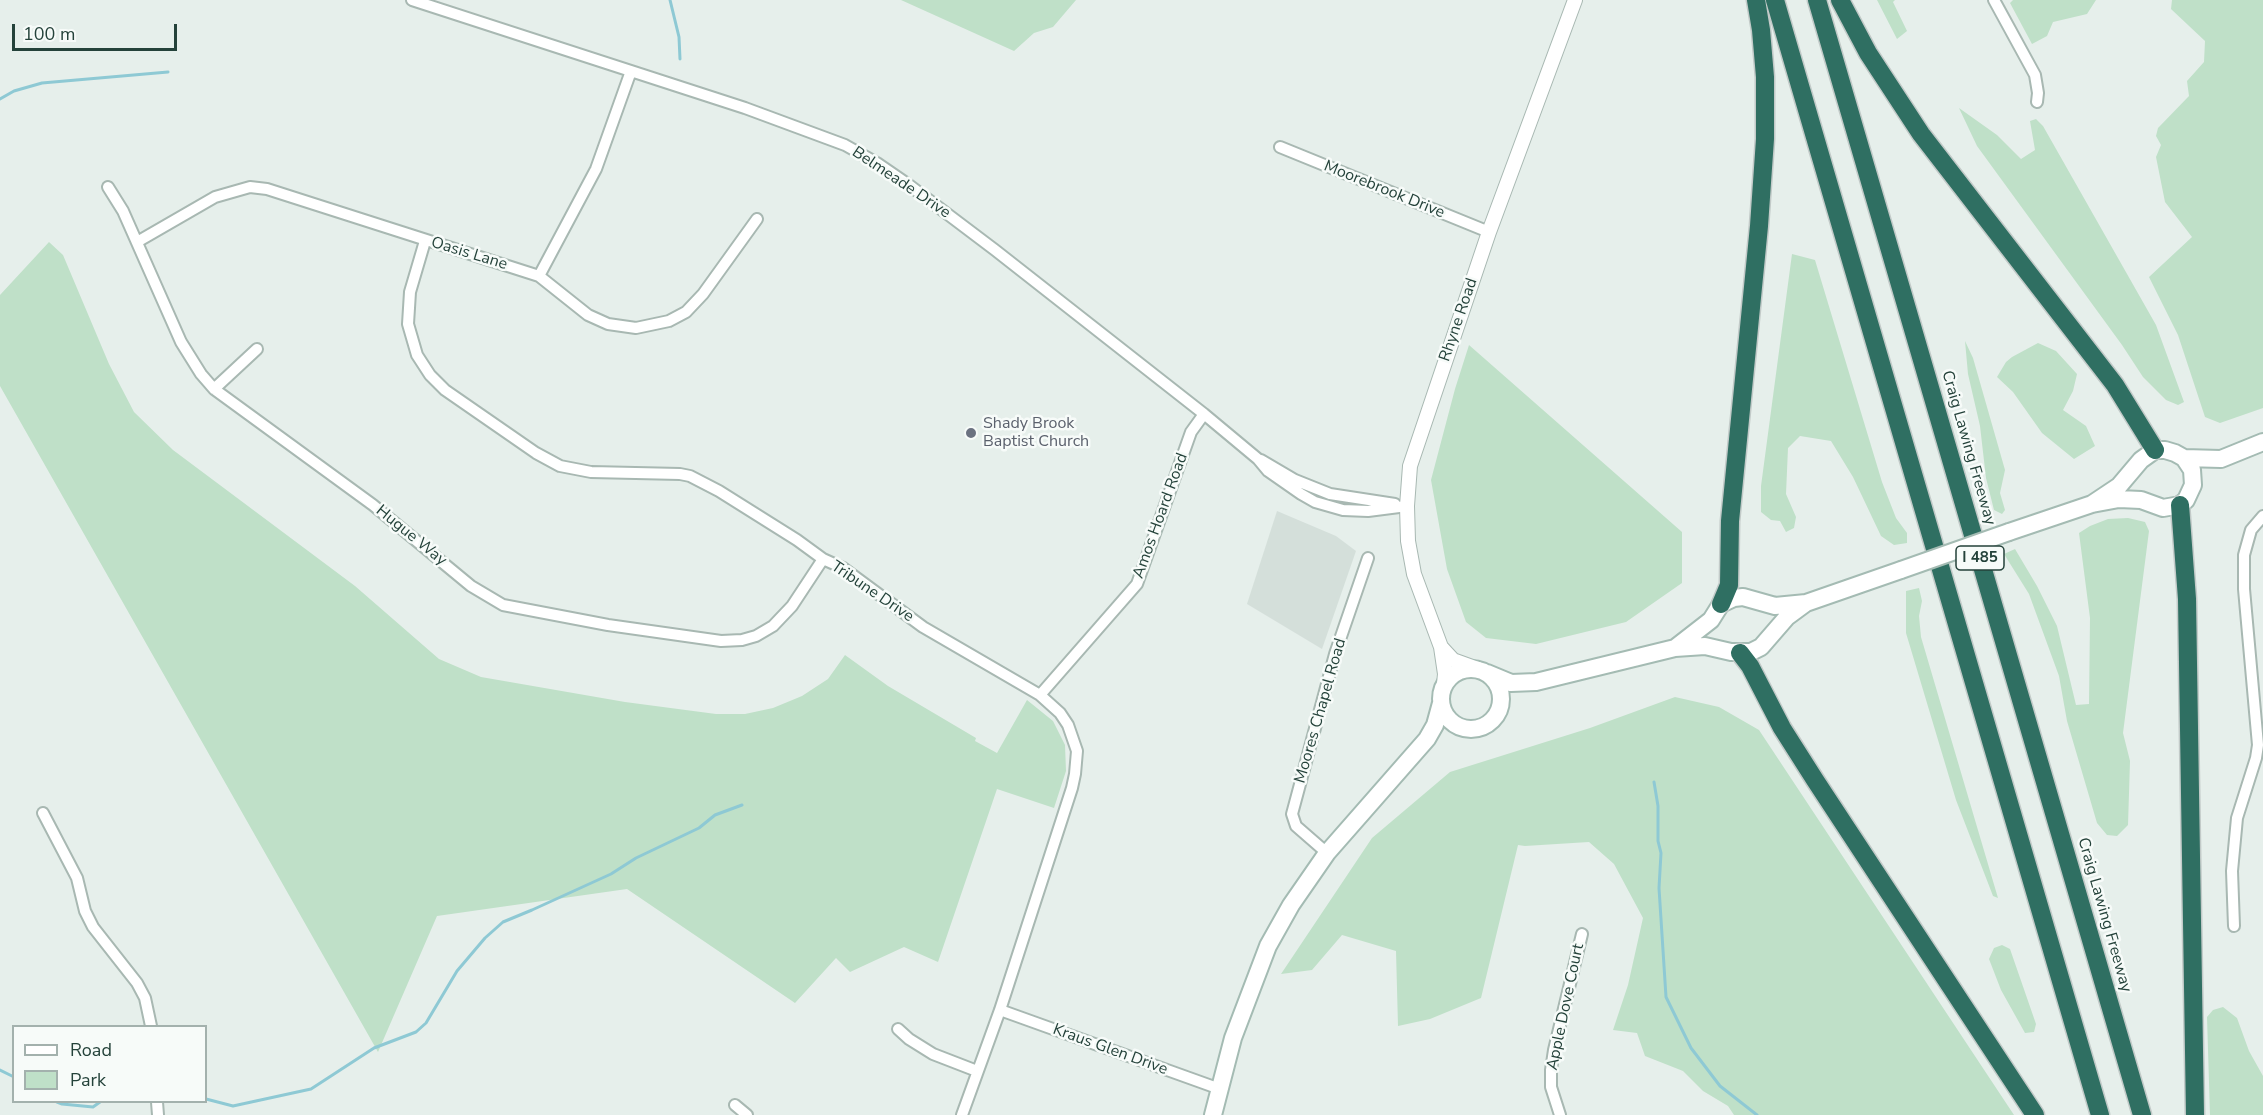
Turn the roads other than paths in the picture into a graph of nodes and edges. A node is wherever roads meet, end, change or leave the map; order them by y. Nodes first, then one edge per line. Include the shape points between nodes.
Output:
1 (1575, 0) edge
2 (1756, 0) edge
3 (1775, 0) edge
4 (1817, 0) edge
5 (1840, 0) edge
6 (1994, 0) edge
7 (417, 1) edge
8 (631, 71) junction
9 (2037, 102) dead end
10 (1280, 147) dead end
11 (108, 186) dead end
12 (757, 219) dead end
13 (1490, 232) junction
14 (424, 240) junction
15 (137, 242) junction
16 (538, 276) junction
17 (257, 349) dead end
18 (214, 389) junction
19 (1204, 414) junction
20 (2263, 442) edge
21 (2155, 450) junction
22 (2184, 458) junction
23 (2221, 459) junction
24 (2193, 485) junction
25 (2092, 504) junction
26 (2180, 505) junction
27 (1407, 506) junction
28 (2263, 516) edge
29 (1368, 558) dead end
30 (823, 559) junction
31 (1806, 603) junction
32 (1721, 604) junction
33 (1711, 620) junction
34 (1441, 647) junction
35 (1675, 648) junction
36 (1732, 651) junction
37 (1483, 671) junction
38 (1536, 682) junction
39 (1444, 684) junction
40 (1040, 695) junction
41 (1441, 703) junction
42 (1500, 709) junction
43 (1467, 729) junction
44 (1426, 739) junction
45 (43, 813) dead end
46 (1327, 853) junction
47 (2234, 926) dead end
48 (1582, 934) dead end
49 (1000, 1010) junction
50 (151, 1025) edge
51 (898, 1029) dead end
52 (977, 1071) junction
53 (1220, 1089) junction
54 (735, 1105) dead end
55 (747, 1115) edge
56 (962, 1115) edge
57 (1213, 1115) edge
58 (1560, 1115) edge
59 (2035, 1115) edge
60 (2100, 1115) edge
61 (2142, 1115) edge
62 (2195, 1115) edge

1 - 13 street, Rhyne Road
2 - 32 highway via 1761,30 1765,139 1731,512 1729,585
3 - 60 highway, I 485
4 - 61 highway, Craig Lawing Freeway / I 485
5 - 21 highway via 1868,53 1921,134 2115,385
6 - 9 street via 2035,75
7 - 8 street, Belmeade Drive
8 - 16 street via 596,169
8 - 19 street, Belmeade Drive via 829,138 877,163
10 - 13 street, Moorebrook Drive
11 - 15 street, Hugue Way
12 - 16 street, Oasis Lane via 703,294 686,312 669,321 636,328 608,324 588,315
13 - 27 street, Rhyne Road via 1410,465
14 - 15 street, Oasis Lane via 290,194 250,187 215,197
14 - 16 street, Oasis Lane
14 - 30 street, Tribune Drive via 410,292 408,324 417,356 445,390 560,466 591,472 667,472 690,476
15 - 18 street, Hugue Way via 180,342
17 - 18 street
18 - 30 street, Hugue Way via 373,505 471,586 503,605 608,625 721,641 742,640 773,626 792,606
19 - 27 street, Belmeade Drive via 1268,471 1324,505 1368,512
19 - 40 street, Amos Hoard Road via 1191,432 1137,584
20 - 23 main road
21 - 22 main road
21 - 25 main road via 2119,486
22 - 23 main road
22 - 24 main road via 2192,470
23 - 24 main road
24 - 26 main road
25 - 26 main road via 2133,499 2163,508
25 - 31 main road, bridge
26 - 62 highway via 2187,599
27 - 34 street, Rhyne Road via 1414,574
28 - 47 street via 2251,530 2244,555 2258,745 2237,818 2232,871
29 - 46 street, Moores Chapel Road via 1335,654 1292,814 1296,826
30 - 40 street, Tribune Drive via 843,568 923,627
31 - 32 main road via 1776,606 1743,597
31 - 36 main road via 1761,647 1751,652
32 - 33 main road
33 - 35 main road
33 - 36 main road via 1713,636
34 - 37 street via 1453,660
34 - 39 street, Rhyne Road
35 - 36 main road via 1705,646
35 - 38 main road
36 - 59 highway via 1750,666 1815,780
37 - 38 main road via 1511,683
37 - 39 main road via 1458,671
37 - 42 main road via 1500,689
38 - 42 main road
39 - 41 main road
40 - 49 street, Tribune Drive via 1068,724 1077,751 1075,774
41 - 43 main road via 1450,721
41 - 44 main road
42 - 43 main road via 1487,725
43 - 44 main road
44 - 46 main road
45 - 50 street via 77,878 93,927 145,998
46 - 53 main road via 1291,904 1268,946 1233,1038
48 - 58 street, Apple Dove Court via 1551,1071 1551,1087
49 - 52 street, Tribune Drive
49 - 53 street, Kraus Glen Drive
51 - 52 street via 933,1054
52 - 56 street, Tribune Drive
53 - 57 main road
54 - 55 street

